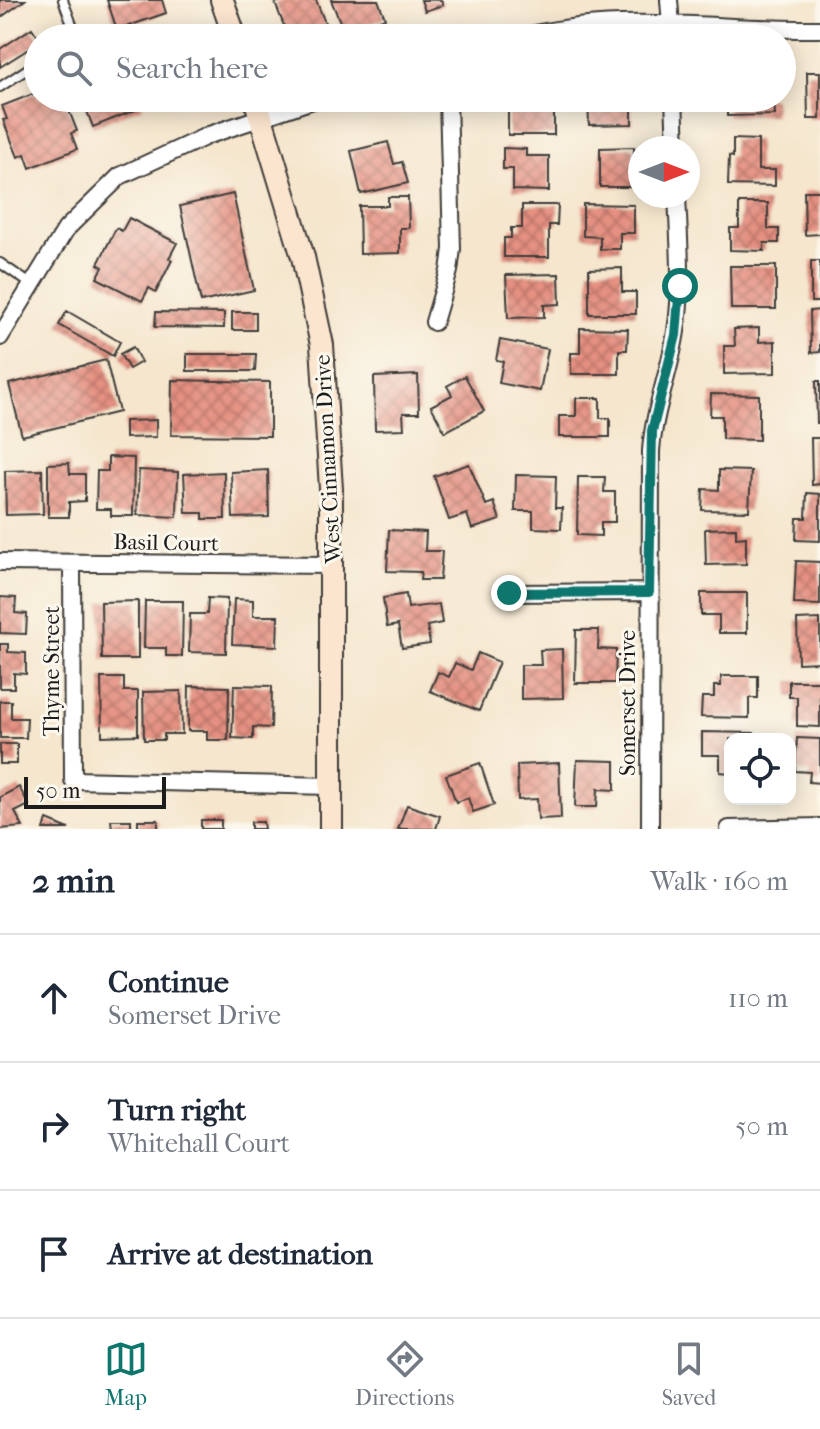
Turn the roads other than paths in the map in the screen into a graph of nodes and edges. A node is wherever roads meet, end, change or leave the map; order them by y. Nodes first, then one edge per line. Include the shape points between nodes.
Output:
1 (63, 0) edge
2 (222, 0) edge
3 (669, 0) edge
4 (72, 24) edge
5 (230, 24) edge
6 (671, 24) edge
7 (796, 29) edge
8 (820, 29) edge
9 (24, 71) edge
10 (0, 87) edge
11 (249, 112) edge
12 (260, 112) edge
13 (448, 112) edge
14 (675, 112) edge
15 (676, 136) edge
16 (677, 208) edge
17 (0, 263) edge
18 (33, 286) junction
19 (434, 322) dead end
20 (0, 337) edge
21 (0, 562) edge
22 (72, 563) junction
23 (332, 565) junction
24 (649, 592) junction
25 (509, 593) dead end
26 (331, 786) junction
27 (820, 827) edge
28 (331, 829) edge
29 (650, 829) edge
30 (729, 829) edge

1 - 4 lane
2 - 5 main road
3 - 6 street
7 - 8 street
9 - 10 lane
11 - 18 street via 120,176 66,229
12 - 23 main road, West Cinnamon Drive via 303,257 322,345
13 - 19 street via 452,249
14 - 15 street
16 - 24 street, Somerset Drive via 680,303 652,431
17 - 18 lane
18 - 20 street
21 - 22 street, Basil Court
22 - 23 street, Basil Court
22 - 26 street, Thyme Street via 73,780
23 - 26 main road, West Cinnamon Drive
24 - 25 street
24 - 29 street, Somerset Drive
26 - 28 main road, West Cinnamon Drive
27 - 30 street

